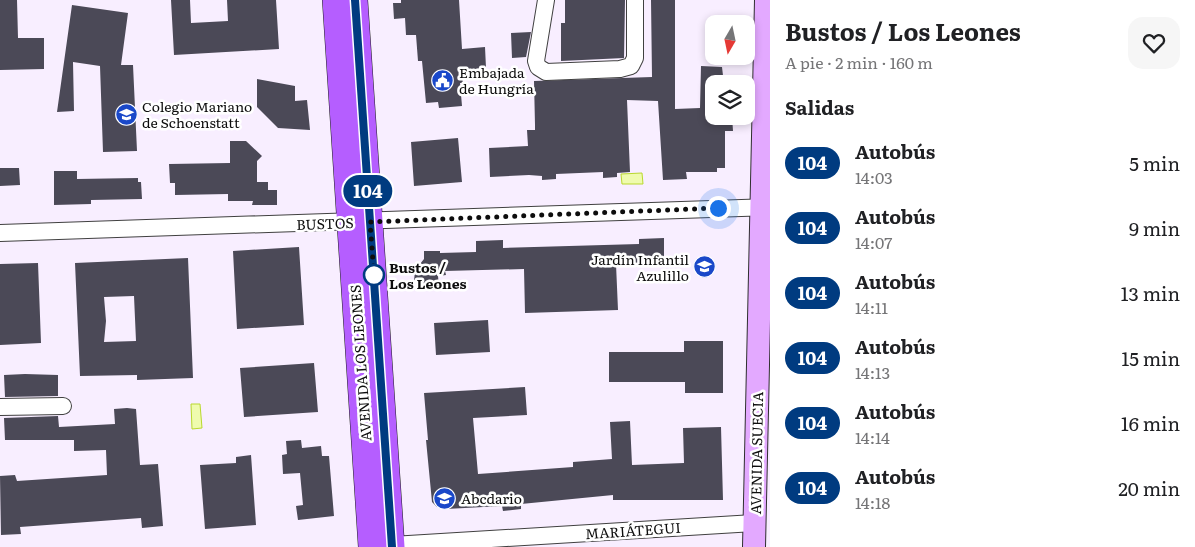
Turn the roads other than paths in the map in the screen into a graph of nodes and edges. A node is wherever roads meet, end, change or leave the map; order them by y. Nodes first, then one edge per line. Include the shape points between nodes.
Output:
1 (335, 0) edge
2 (355, 0) edge
3 (546, 0) edge
4 (635, 0) edge
5 (766, 0) edge
6 (766, 207) edge
7 (361, 222) junction
8 (0, 234) edge
9 (63, 406) dead end
10 (0, 407) edge
11 (754, 523) junction
12 (382, 547) edge
13 (754, 547) edge

1 - 7 main road, AVENIDA LOS LEONES
2 - 7 main road, AVENIDA LOS LEONES
3 - 4 street via 536,61 538,67 546,72 631,66 635,58
5 - 6 street, AVENIDA SUECIA
6 - 7 street, BUSTOS
6 - 11 street, AVENIDA SUECIA
7 - 8 street, BUSTOS
7 - 12 main road, AVENIDA LOS LEONES
9 - 10 street
11 - 12 street, MARIÁTEGUI
11 - 13 street, AVENIDA SUECIA

